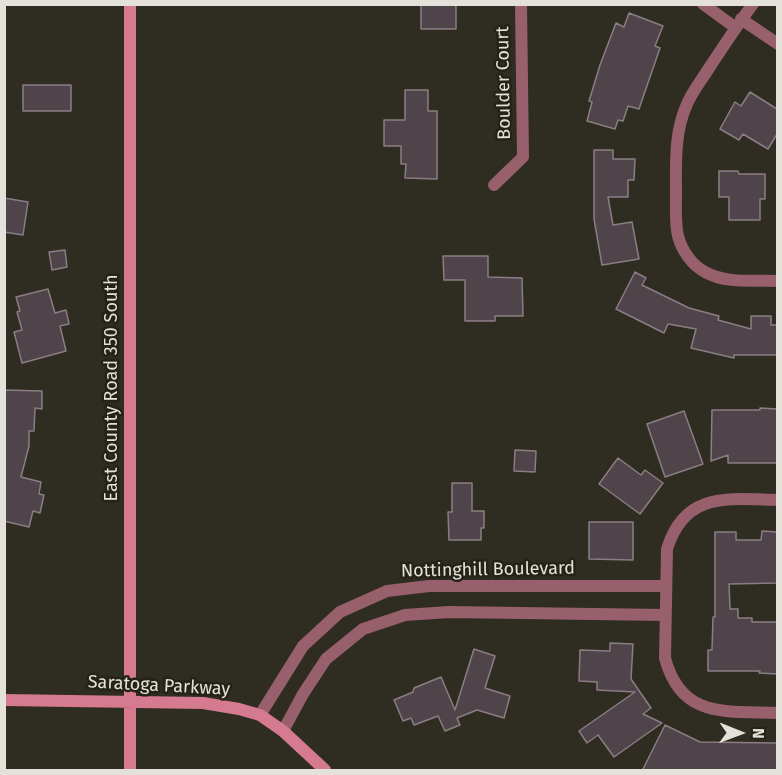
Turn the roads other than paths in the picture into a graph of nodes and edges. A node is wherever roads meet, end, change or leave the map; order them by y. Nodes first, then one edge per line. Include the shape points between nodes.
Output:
1 (130, 4) edge
2 (521, 4) edge
3 (703, 4) edge
4 (744, 13) edge
5 (777, 44) edge
6 (494, 185) dead end
7 (777, 281) edge
8 (777, 500) edge
9 (665, 586) junction
10 (665, 615) junction
11 (4, 700) edge
12 (130, 701) junction
13 (777, 713) edge
14 (260, 715) junction
15 (283, 731) junction
16 (130, 771) edge
17 (325, 771) edge

1 - 12 street, East County Road 350 South
2 - 6 street, Boulder Court via 523,157
3 - 4 street
4 - 5 street
4 - 7 street via 697,86 680,122 676,222 684,251 693,263 712,275
8 - 9 street via 720,499 691,510 672,534
9 - 10 street
9 - 14 street, Nottinghill Boulevard via 429,586 387,591 340,612 303,646
10 - 13 street via 669,674 688,699 716,711
10 - 15 street via 405,615 363,629 326,659
11 - 12 street, Saratoga Parkway
12 - 14 street, Saratoga Parkway via 215,704
12 - 16 street, East County Road 350 South
14 - 15 street, Saratoga Parkway
15 - 17 street, Saratoga Parkway

